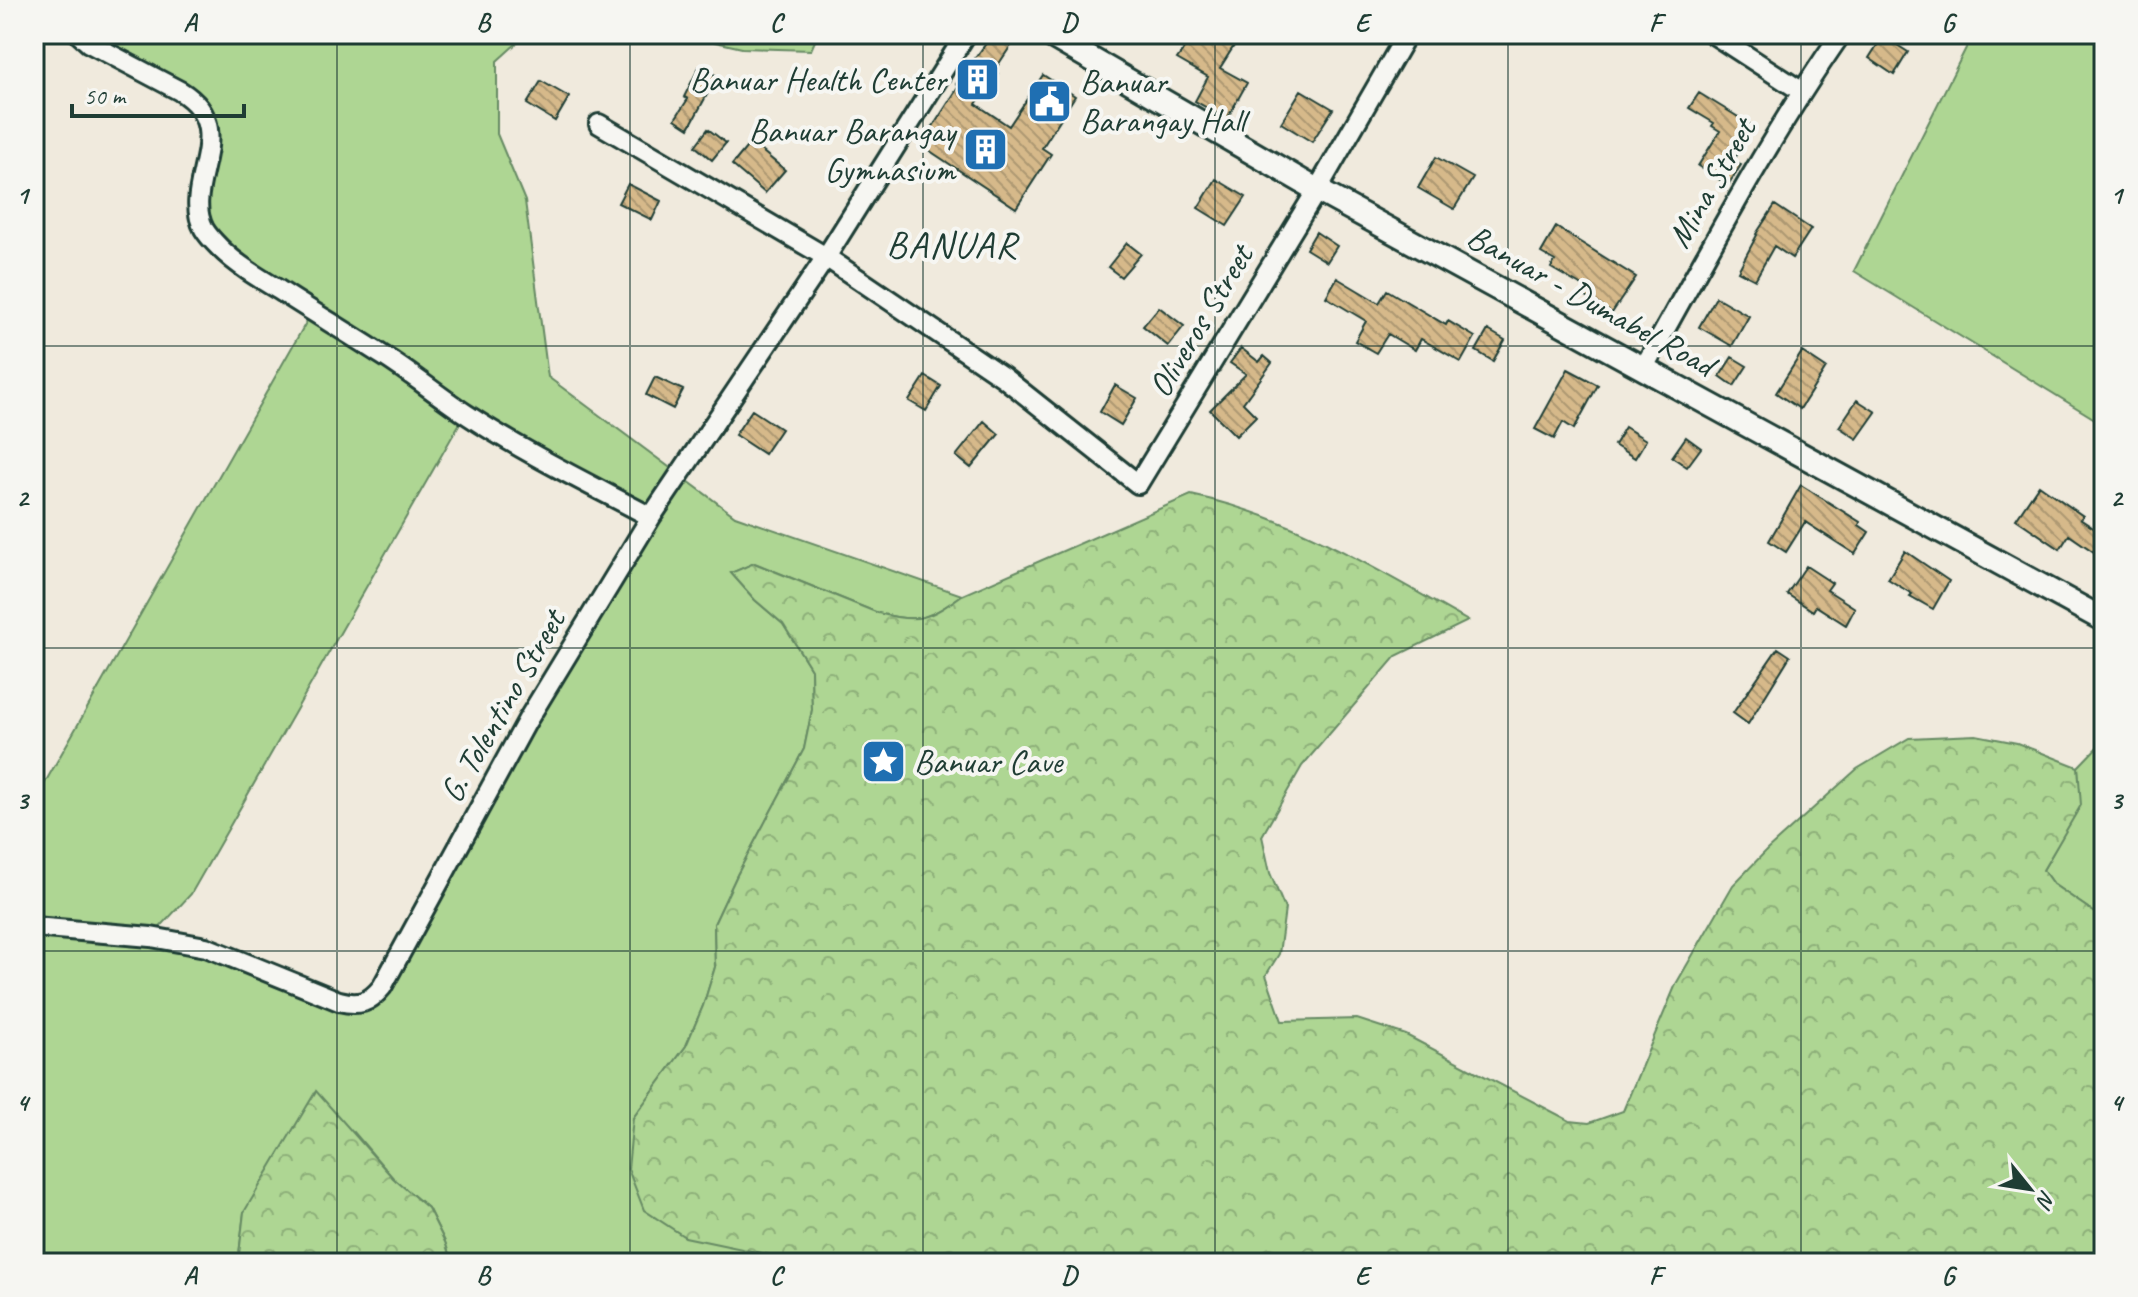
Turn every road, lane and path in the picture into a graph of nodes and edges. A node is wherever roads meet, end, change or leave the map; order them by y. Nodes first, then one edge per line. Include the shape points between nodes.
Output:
1 (79, 34) edge
2 (966, 34) edge
3 (1048, 34) edge
4 (1407, 34) edge
5 (1713, 34) edge
6 (1841, 34) edge
7 (1801, 91) junction
8 (599, 124) dead end
9 (1317, 190) junction
10 (826, 257) junction
11 (1644, 367) junction
12 (651, 517) junction
13 (2104, 620) edge
14 (34, 927) edge

1 - 12 street via 194,99 202,109 208,148 198,208 204,229 221,249 465,413
2 - 10 street, G. Tolentino Street
3 - 9 street, Banuar - Dumabel Road
4 - 9 street, Oliveros Street
5 - 7 street
6 - 7 street, Mina Street
7 - 11 street, Mina Street
8 - 10 street
9 - 10 street, Oliveros Street via 1138,484 1003,377
9 - 11 street, Banuar - Dumabel Road
10 - 12 street, G. Tolentino Street
11 - 13 street, Banuar - Dumabel Road
12 - 14 street, G. Tolentino Street via 527,721 382,987 365,1003 339,1001 206,947

